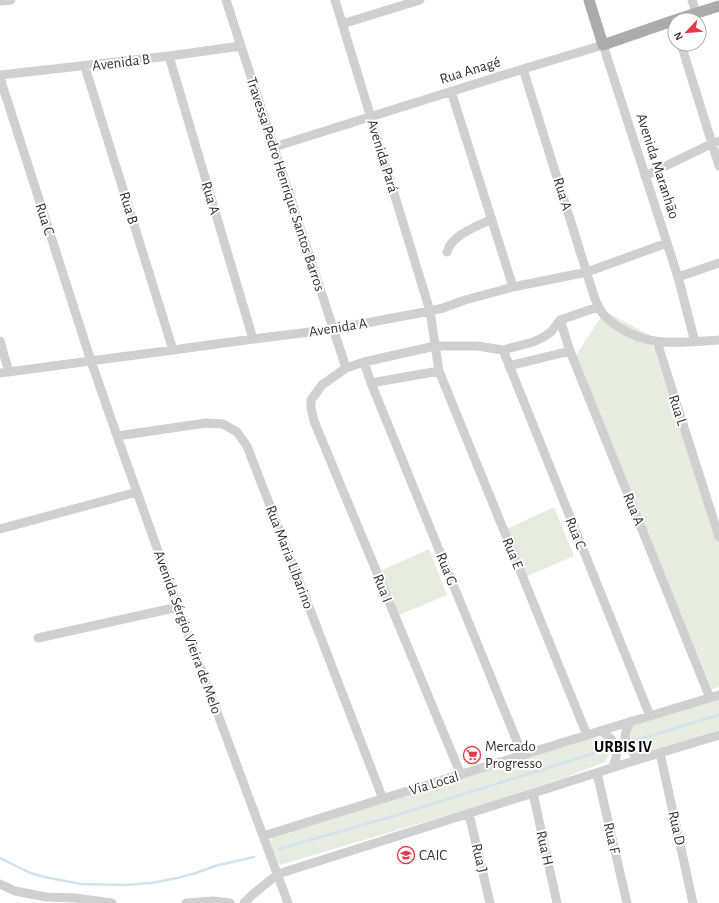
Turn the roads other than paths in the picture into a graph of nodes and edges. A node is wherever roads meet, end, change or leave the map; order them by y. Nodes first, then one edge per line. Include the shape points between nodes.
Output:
1 (11, 0) edge
2 (226, 0) edge
3 (334, 0) edge
4 (420, 0) edge
5 (588, 0) edge
6 (692, 0) edge
7 (0, 2) edge
8 (719, 6) edge
9 (696, 12) edge
10 (699, 12) edge
11 (342, 24) junction
12 (667, 25) edge
13 (603, 45) junction
14 (241, 46) junction
15 (684, 52) edge
16 (169, 56) junction
17 (85, 66) junction
18 (523, 69) junction
19 (0, 77) edge
20 (451, 91) junction
21 (371, 116) junction
22 (716, 142) edge
23 (274, 147) junction
24 (719, 166) edge
25 (645, 176) junction
26 (492, 220) junction
27 (667, 243) junction
28 (447, 252) dead end
29 (719, 263) edge
30 (586, 272) junction
31 (678, 277) junction
32 (513, 287) junction
33 (598, 307) junction
34 (430, 311) junction
35 (560, 320) junction
36 (334, 329) junction
37 (253, 339) junction
38 (719, 340) edge
39 (0, 341) edge
40 (657, 342) junction
41 (695, 342) junction
42 (435, 346) junction
43 (173, 350) junction
44 (503, 350) junction
45 (570, 351) junction
46 (91, 361) junction
47 (364, 362) junction
48 (509, 366) junction
49 (346, 368) junction
50 (439, 371) junction
51 (5, 372) edge
52 (371, 383) junction
53 (117, 436) junction
54 (137, 492) junction
55 (0, 530) edge
56 (719, 537) edge
57 (178, 607) junction
58 (38, 638) dead end
59 (714, 696) edge
60 (650, 716) junction
61 (631, 721) junction
62 (601, 731) junction
63 (587, 735) junction
64 (719, 735) edge
65 (660, 753) junction
66 (523, 756) junction
67 (640, 759) junction
68 (612, 768) junction
69 (597, 773) junction
70 (461, 775) junction
71 (533, 793) junction
72 (383, 799) junction
73 (469, 814) junction
74 (263, 836) junction
75 (278, 874) junction
76 (0, 884) edge
77 (112, 903) edge
78 (186, 903) edge
79 (230, 903) edge
80 (244, 903) edge
81 (288, 903) edge
82 (490, 903) edge
83 (558, 903) edge
84 (627, 903) edge
85 (694, 903) edge

1 - 7 street
2 - 14 street, Travessa Pedro Henrique Santos Barros
3 - 11 street, Avenida Pará
4 - 11 street
5 - 13 main road, Avenida Maranhão
6 - 9 street
8 - 10 main road, Rua Anagé
11 - 21 street, Avenida Pará
12 - 13 main road, Rua Anagé
13 - 18 street, Rua Anagé
13 - 25 street, Avenida Maranhão
14 - 16 street, Avenida B
14 - 23 street, Travessa Pedro Henrique Santos Barros
15 - 22 street
16 - 17 street, Avenida B
16 - 37 street, Rua A
17 - 19 street, Avenida B
17 - 43 street, Rua B
18 - 20 street, Rua Anagé
18 - 30 street, Rua A
19 - 46 street, Rua C
20 - 21 street, Rua Anagé
20 - 26 street
21 - 23 street, Rua Anagé
21 - 34 street, Avenida Pará
22 - 24 street
22 - 25 street
23 - 36 street, Travessa Pedro Henrique Santos Barros
25 - 27 street, Avenida Maranhão
26 - 28 street via 472,228 455,240
26 - 32 street
27 - 30 street, Avenida A
27 - 31 street, Avenida Maranhão
29 - 31 street
30 - 32 street, Avenida A
30 - 33 street, Rua A
31 - 41 street, Avenida Maranhão
32 - 34 street, Avenida A
33 - 35 street
33 - 40 street, Rua A via 605,317 626,332
34 - 36 street, Avenida A
34 - 42 street, Avenida Pará
35 - 44 street via 551,332 542,338
35 - 45 street, Rua A
36 - 37 street, Avenida A
36 - 49 street, Travessa Pedro Henrique Santos Barros
37 - 43 street, Avenida A
38 - 41 street
39 - 51 street
40 - 41 street
40 - 56 street, Rua L
42 - 44 street via 477,346
42 - 47 street
42 - 50 street, Rua E
43 - 46 street, Avenida A
44 - 48 street, Rua C
45 - 48 street
45 - 59 street, Rua A
46 - 51 street, Avenida A
46 - 53 street, Avenida Sérgio Vieira de Melo
47 - 49 street
47 - 52 street, Rua G
48 - 60 street, Rua C
49 - 70 street, Rua I via 322,385 311,400 314,421
50 - 52 street
50 - 63 street, Rua E
52 - 66 street, Rua G
53 - 54 street, Avenida Sérgio Vieira de Melo
53 - 72 street, Rua Maria Libarino via 206,423 223,424 237,432 247,446
54 - 55 street
54 - 57 street, Avenida Sérgio Vieira de Melo
57 - 58 street
57 - 74 street, Avenida Sérgio Vieira de Melo
59 - 60 street, Via Local
60 - 61 street, Via Local
61 - 62 street, Via Local
61 - 67 street via 625,734 626,745
62 - 63 street, Via Local
62 - 68 street via 611,738 617,749 616,761
63 - 66 street, Via Local
64 - 65 street
65 - 67 street
65 - 85 street, Rua D
66 - 70 street, Via Local
67 - 68 street
68 - 69 street
69 - 71 street
69 - 84 street, Rua F
70 - 72 street, Via Local
71 - 73 street
71 - 83 street, Rua H
72 - 74 street, Via Local
73 - 75 street
73 - 82 street, Rua J
74 - 75 street, Avenida Sérgio Vieira de Melo
75 - 80 street
75 - 81 street, Avenida Sérgio Vieira de Melo
76 - 77 street via 15,891 46,897
78 - 79 street

